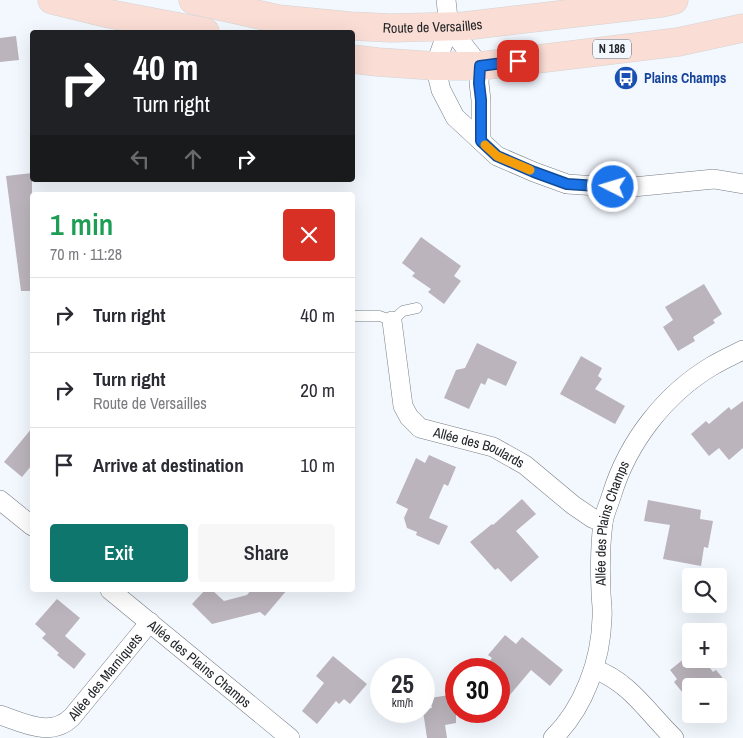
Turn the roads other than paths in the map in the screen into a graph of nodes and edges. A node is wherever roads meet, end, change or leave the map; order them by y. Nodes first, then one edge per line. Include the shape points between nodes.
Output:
1 (52, 0) edge
2 (193, 0) edge
3 (674, 0) edge
4 (448, 14) edge
5 (743, 28) edge
6 (194, 30) edge
7 (355, 59) edge
8 (435, 66) junction
9 (480, 66) junction
10 (481, 141) junction
11 (743, 184) edge
12 (417, 308) dead end
13 (355, 316) edge
14 (392, 321) junction
15 (743, 350) edge
16 (0, 500) edge
17 (603, 522) junction
18 (30, 524) edge
19 (112, 592) edge
20 (150, 622) junction
21 (594, 669) junction
22 (0, 715) edge
23 (290, 738) edge
24 (553, 738) edge
25 (674, 738) edge

1 - 6 main road
2 - 4 main road, Route de Versailles via 278,19 350,26 391,28
3 - 4 main road, Route de Versailles via 535,17
4 - 8 street
4 - 9 street
5 - 9 main road, N 186 via 678,42
7 - 8 main road, N 186
8 - 9 main road, N 186
8 - 10 street via 441,90 455,117
9 - 10 street
10 - 11 street via 497,156 567,184 633,187 714,179
12 - 14 lane via 403,311
13 - 14 lane via 380,316
14 - 17 street, Allée des Boulards via 403,406 408,417 420,428 493,447 525,466 592,518
15 - 17 street, Allée des Plains Champs via 712,366 681,388 655,415 633,446 616,480
16 - 18 street
17 - 21 street, Allée des Plains Champs via 600,553 602,617
19 - 20 street, Allée des Plains Champs
20 - 22 street, Allée des Marniquets via 62,725 38,728
20 - 23 street, Allée des Plains Champs
21 - 24 street, Allée des Plains Champs via 580,702
21 - 25 street via 606,673 635,695

